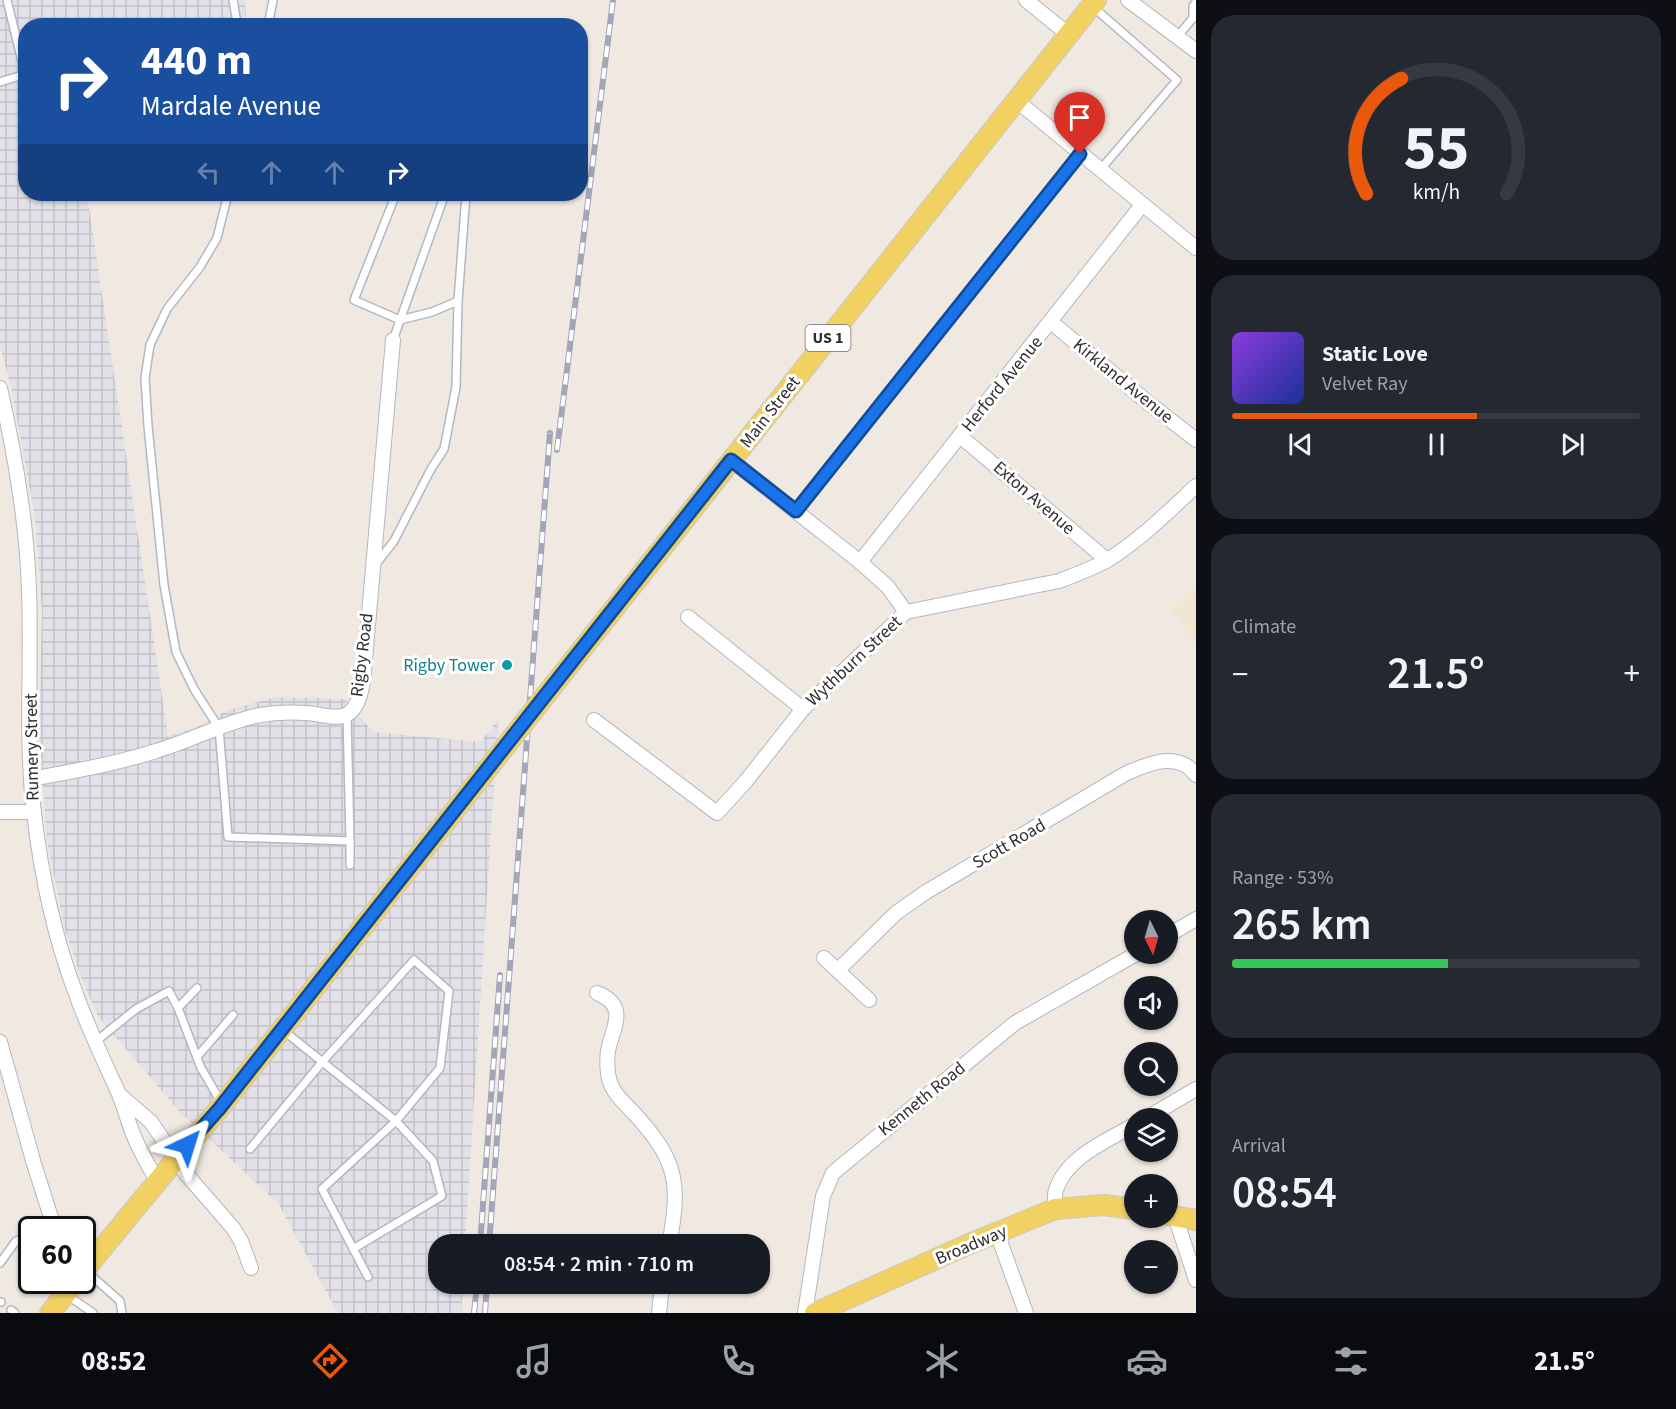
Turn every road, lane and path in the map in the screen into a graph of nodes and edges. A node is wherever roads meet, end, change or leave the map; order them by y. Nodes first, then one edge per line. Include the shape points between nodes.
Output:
1 (7, 0) edge
2 (233, 0) edge
3 (273, 0) edge
4 (1026, 0) edge
5 (1128, 0) edge
6 (1196, 2) edge
7 (1094, 3) edge
8 (1195, 15) edge
9 (236, 18) edge
10 (270, 18) edge
11 (1069, 35) junction
12 (1177, 38) junction
13 (18, 45) edge
14 (1196, 51) edge
15 (18, 76) edge
16 (0, 82) edge
17 (1017, 101) junction
18 (1080, 154) junction
19 (1100, 170) junction
20 (226, 201) edge
21 (393, 201) edge
22 (442, 201) edge
23 (465, 201) edge
24 (1142, 205) junction
25 (1196, 248) edge
26 (458, 301) junction
27 (400, 320) junction
28 (1051, 322) junction
29 (393, 340) joint
30 (0, 388) edge
31 (960, 436) junction
32 (1196, 440) edge
33 (731, 460) junction
34 (1196, 486) edge
35 (796, 511) junction
36 (1107, 560) junction
37 (860, 562) junction
38 (372, 570) junction
39 (906, 612) junction
40 (688, 617) dead end
41 (803, 709) junction
42 (347, 715) junction
43 (594, 720) dead end
44 (219, 728) junction
45 (1196, 775) edge
46 (31, 779) junction
47 (0, 812) edge
48 (34, 812) junction
49 (350, 841) junction
50 (350, 865) dead end
51 (1196, 919) edge
52 (1178, 930) edge
53 (824, 958) dead end
54 (1124, 961) edge
55 (838, 970) junction
56 (197, 988) dead end
57 (597, 993) dead end
58 (869, 1000) dead end
59 (178, 1008) junction
60 (232, 1015) dead end
61 (282, 1029) junction
62 (0, 1042) edge
63 (95, 1042) junction
64 (197, 1057) junction
65 (323, 1061) junction
66 (1196, 1089) edge
67 (119, 1095) junction
68 (223, 1104) junction
69 (1163, 1108) edge
70 (396, 1121) junction
71 (1124, 1131) edge
72 (250, 1149) dead end
73 (176, 1159) junction
74 (157, 1182) junction
75 (1124, 1208) edge
76 (1055, 1209) junction
77 (47, 1216) edge
78 (1178, 1217) edge
79 (1196, 1220) edge
80 (1176, 1228) edge
81 (997, 1233) junction
82 (671, 1234) edge
83 (18, 1240) edge
84 (353, 1249) junction
85 (96, 1256) edge
86 (0, 1263) edge
87 (251, 1268) dead end
88 (368, 1277) dead end
89 (1196, 1280) edge
90 (96, 1290) edge
91 (65, 1294) edge
92 (83, 1294) edge
93 (661, 1294) edge
94 (50, 1313) edge
95 (93, 1313) edge
96 (122, 1313) edge
97 (659, 1313) edge
98 (805, 1313) edge
99 (815, 1313) edge
100 (1026, 1313) edge

1 - 13 lane
2 - 9 lane
3 - 10 lane
4 - 11 street
5 - 12 street
6 - 8 lane
7 - 11 main road, Main Street / US 1
7 - 19 lane via 1177,80
8 - 12 lane
11 - 17 main road, Main Street / US 1
12 - 14 street
15 - 16 lane
17 - 18 street
17 - 33 main road, Main Street / US 1
18 - 19 street
18 - 35 lane
19 - 24 street
20 - 44 lane via 217,238 200,267 166,309 150,345 145,378 164,585 176,652
21 - 27 lane via 354,300
22 - 27 lane
23 - 26 lane
24 - 25 street
24 - 28 street, Herford Avenue
26 - 27 lane
26 - 38 lane via 456,387 444,449 393,542
27 - 29 lane
28 - 31 street, Herford Avenue
28 - 32 street, Kirkland Avenue
29 - 38 street, Rigby Road
30 - 46 street, Rumery Street via 17,475 29,587
31 - 36 street, Exton Avenue
31 - 37 street, Herford Avenue
33 - 35 street
33 - 61 main road, Main Street / US 1, bridge
34 - 36 street, Wythburn Street
35 - 37 street
36 - 39 street, Wythburn Street via 1059,580
37 - 39 street via 888,587
38 - 42 street, Rigby Road via 361,693
39 - 41 street, Wythburn Street
40 - 41 street
41 - 43 street, Wythburn Street via 717,813
42 - 44 street, Rigby Road via 280,713
42 - 49 lane
44 - 46 street, Rigby Road via 155,752
44 - 49 lane via 228,837
45 - 55 street, Scott Road via 1169,760 1146,764 1125,774 926,892 896,913
46 - 48 street, Rumery Street
47 - 48 street
48 - 63 street, Rumery Street via 49,904 75,993
49 - 50 lane
51 - 52 street
53 - 55 street
54 - 98 street, Kenneth Road via 1015,1023 833,1173 823,1197
55 - 58 street
56 - 59 lane
57 - 82 street via 608,998 615,1008 617,1022 608,1051 609,1080 663,1150 675,1177
59 - 63 lane via 169,991 136,1009
59 - 64 lane
60 - 64 lane
61 - 65 lane
61 - 68 main road, Main Street / US 1
62 - 77 street
63 - 67 street, Rumery Street
64 - 68 lane
65 - 70 lane
65 - 70 lane via 414,960 449,991 440,1068
65 - 72 lane
66 - 69 street
67 - 73 street, Rumery Street via 151,1122
67 - 74 street, Rumery Street
68 - 73 main road, Main Street / US 1
70 - 84 lane via 322,1189
70 - 84 lane via 433,1161 442,1196
71 - 76 street via 1085,1154 1068,1170 1055,1193
73 - 74 main road, Main Street / US 1
73 - 87 street, Rumery Street via 233,1228
74 - 85 main road, Main Street / US 1
75 - 76 main road, Broadway via 1094,1205
76 - 81 main road, Broadway
78 - 79 main road
80 - 89 street
81 - 99 main road, Broadway
81 - 100 street
83 - 86 lane
84 - 88 lane
90 - 96 lane via 120,1301
91 - 94 main road, Main Street / US 1
92 - 95 lane
93 - 97 street

